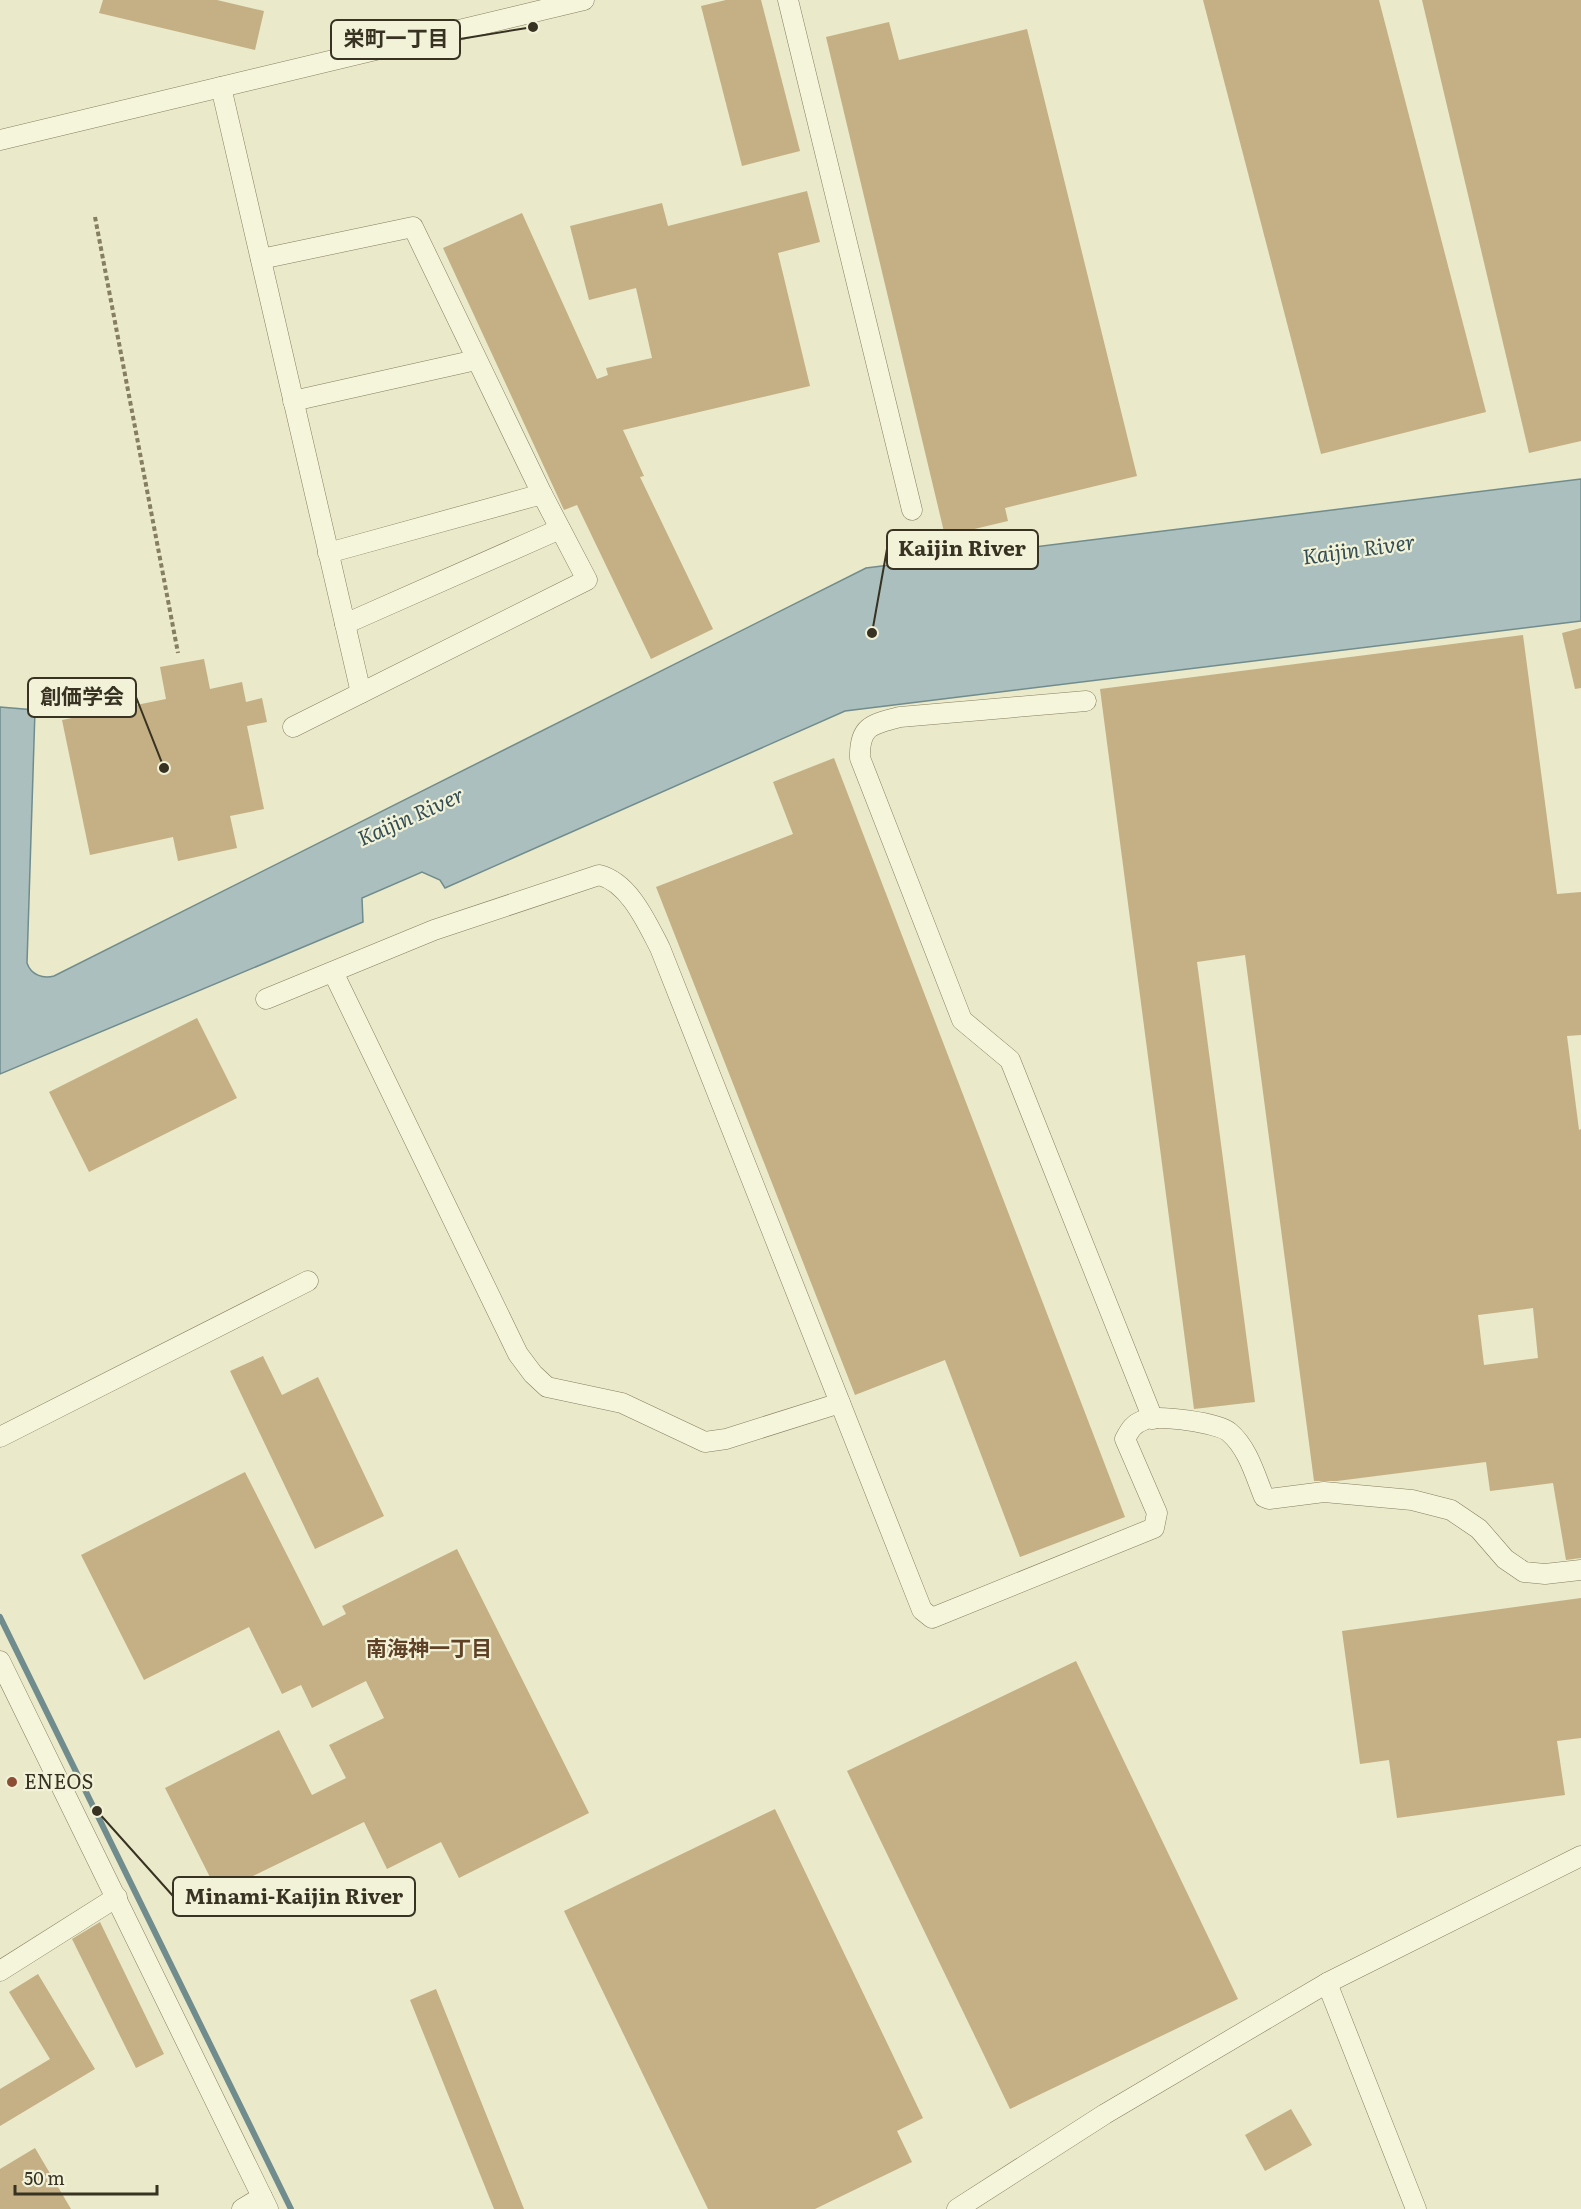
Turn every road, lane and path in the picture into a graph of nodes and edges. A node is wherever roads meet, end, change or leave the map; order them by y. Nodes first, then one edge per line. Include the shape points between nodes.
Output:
1 (584, 0) edge
2 (788, 0) edge
3 (221, 87) junction
4 (0, 140) edge
5 (95, 217) dead end
6 (261, 259) junction
7 (476, 360) junction
8 (293, 401) junction
9 (542, 494) junction
10 (912, 510) dead end
11 (560, 529) junction
12 (328, 553) junction
13 (345, 624) junction
14 (178, 653) dead end
15 (361, 693) junction
16 (1086, 701) dead end
17 (293, 727) dead end
18 (333, 972) junction
19 (266, 999) dead end
20 (308, 1281) dead end
21 (840, 1403) junction
22 (1153, 1419) junction
23 (0, 1437) edge
24 (1581, 1570) edge
25 (0, 1661) edge
26 (1581, 1856) edge
27 (117, 1897) junction
28 (0, 1971) edge
29 (1327, 1983) junction
30 (265, 2203) edge
31 (242, 2209) edge
32 (957, 2209) edge
33 (1416, 2209) edge

1 - 3 street
2 - 10 street
3 - 4 street
3 - 6 street
5 - 14 path
6 - 7 street via 413,227
6 - 8 street
7 - 8 street
7 - 9 street
8 - 12 street
9 - 11 street
9 - 12 street
11 - 13 street
11 - 15 street via 587,580
12 - 13 street
13 - 15 street
15 - 17 street
16 - 22 street via 878,722 860,740 860,758 962,1020 1010,1060
18 - 19 street
18 - 21 street via 518,1354 547,1387 622,1403 705,1442
18 - 21 street via 434,930 599,875 621,885 660,948
20 - 23 street
21 - 22 street via 922,1610 933,1618 1154,1528 1156,1513 1125,1440 1132,1427
22 - 24 street via 1180,1418 1228,1430 1244,1449 1264,1497 1269,1499 1324,1492 1412,1500 1451,1510 1479,1529 1505,1559 1524,1572
25 - 27 street
26 - 29 street
27 - 28 street
27 - 30 street
29 - 32 street via 1105,2114
29 - 33 street
30 - 31 street

